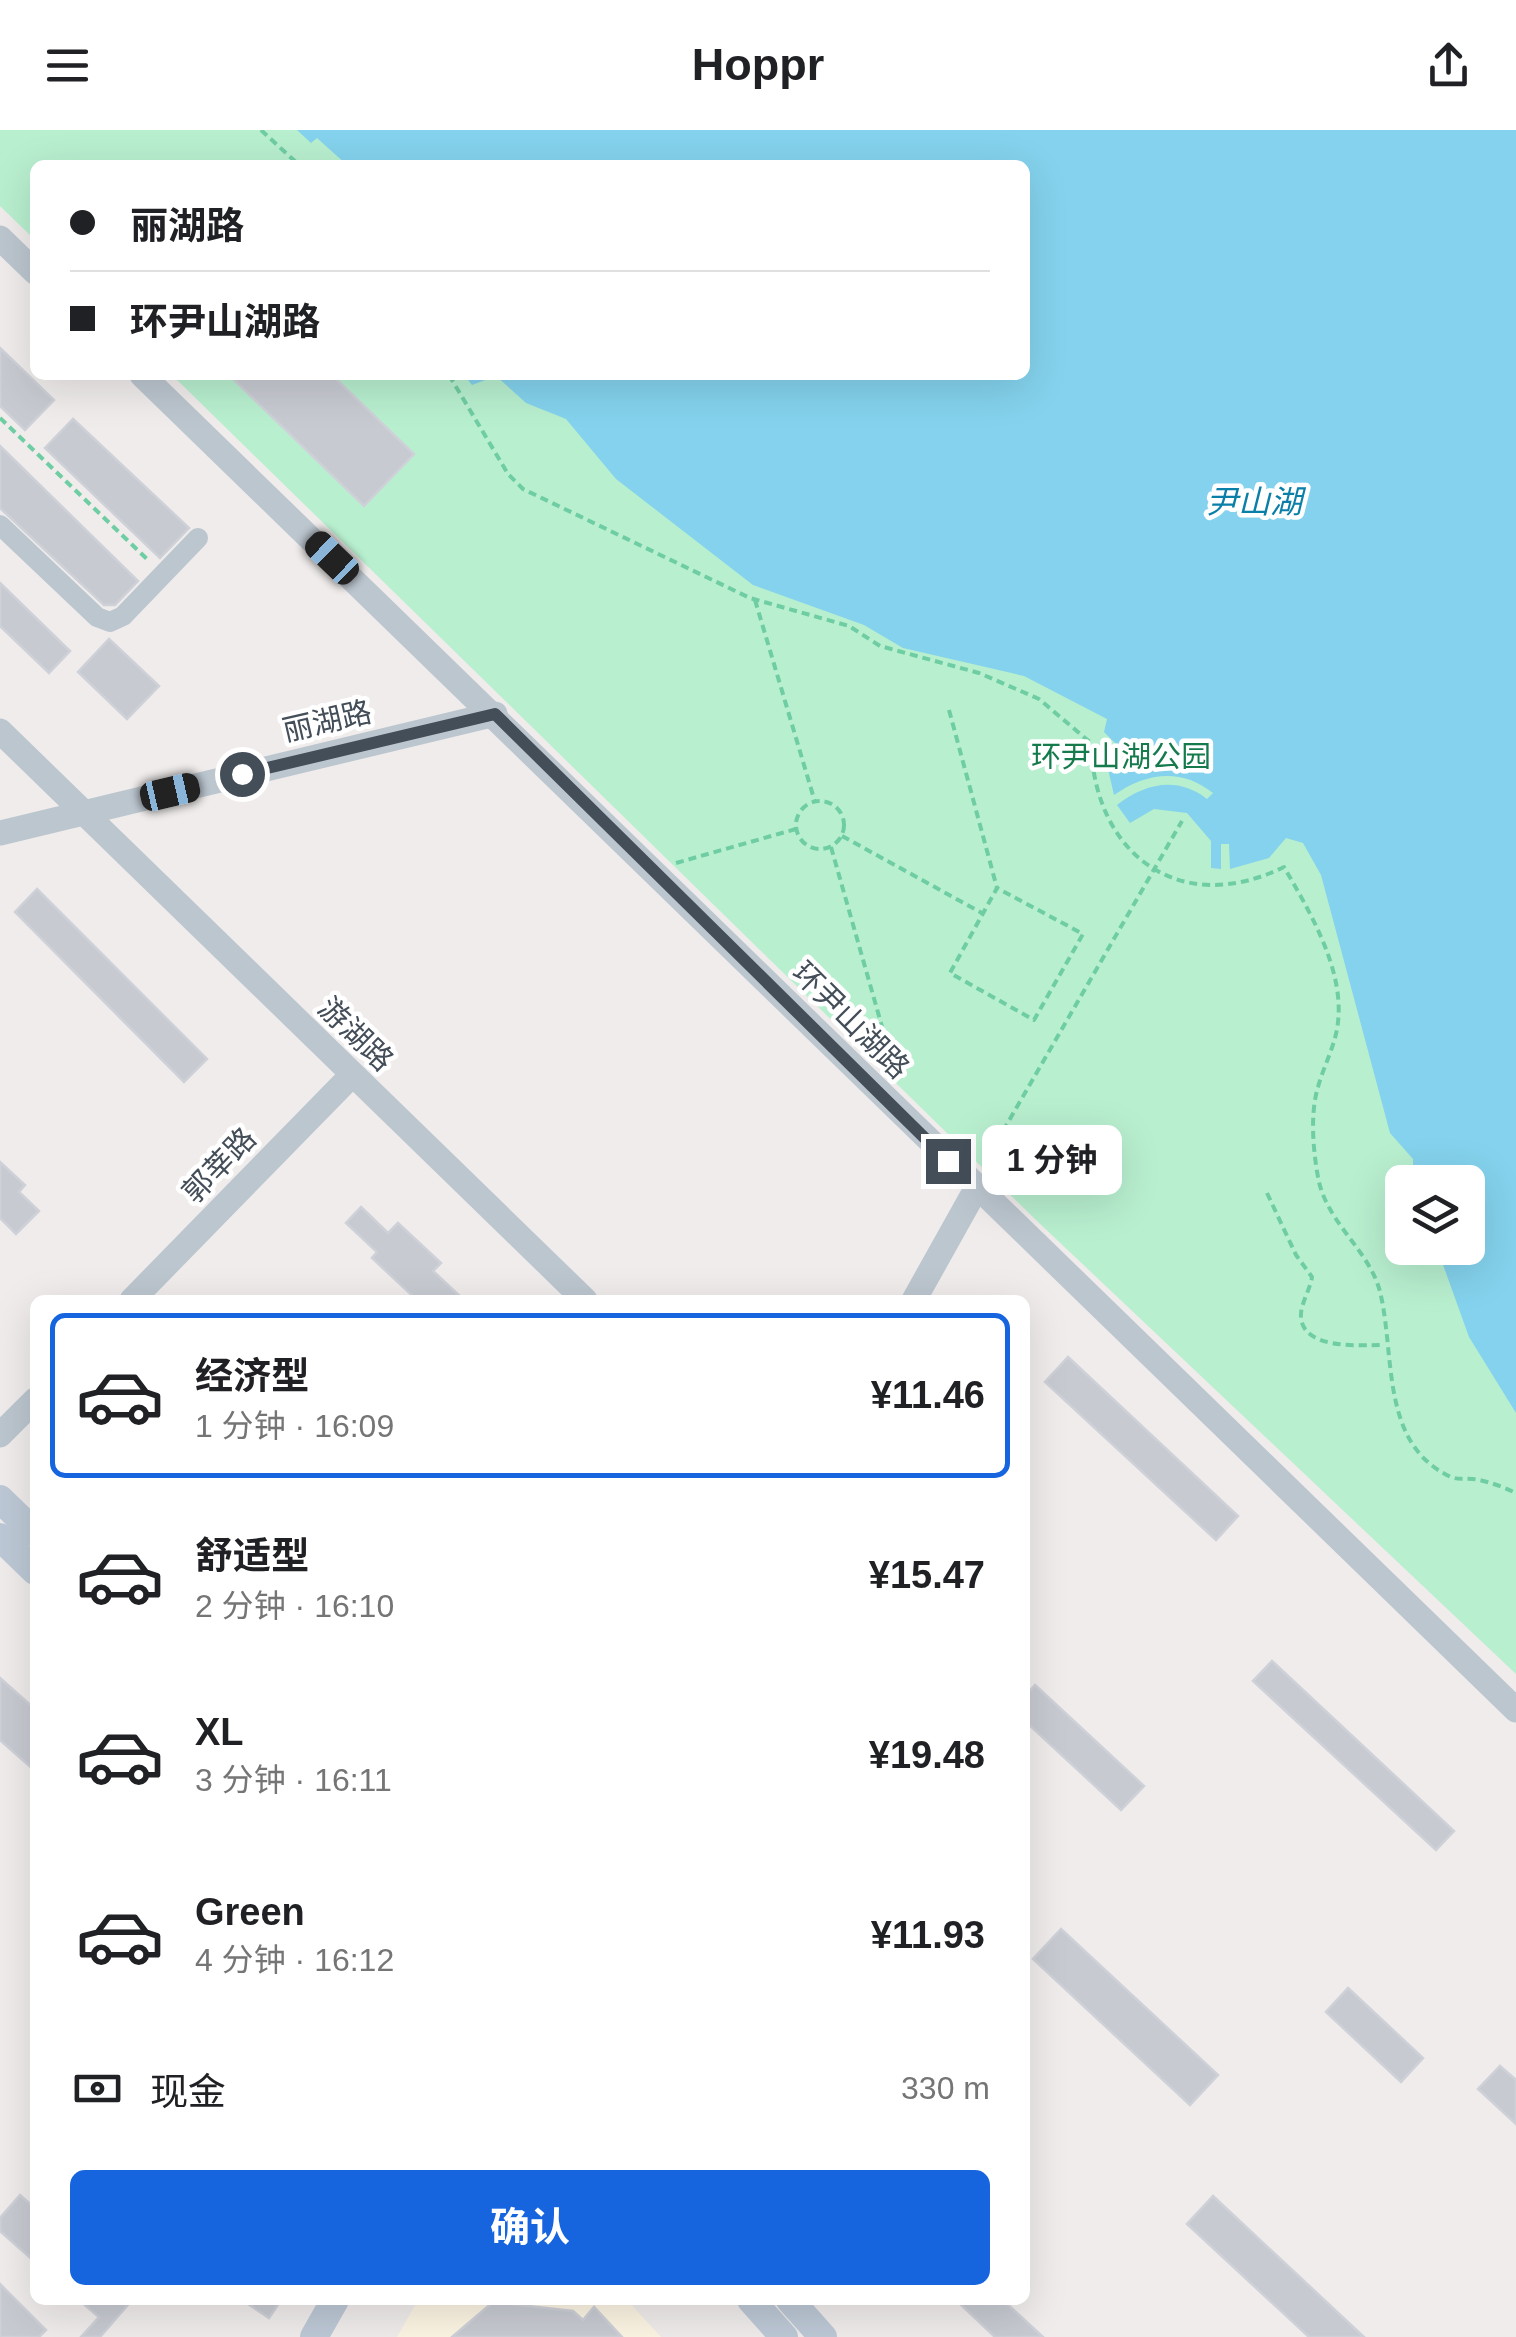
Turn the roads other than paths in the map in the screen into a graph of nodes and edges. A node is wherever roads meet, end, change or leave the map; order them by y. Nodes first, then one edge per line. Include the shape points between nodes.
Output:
1 (0, 238) edge
2 (30, 267) edge
3 (147, 380) edge
4 (0, 525) edge
5 (198, 538) dead end
6 (495, 714) junction
7 (0, 732) edge
8 (84, 812) junction
9 (0, 833) edge
10 (352, 1076) junction
11 (976, 1189) junction
12 (137, 1295) edge
13 (579, 1295) edge
14 (917, 1295) edge
15 (30, 1405) edge
16 (0, 1436) edge
17 (0, 1499) edge
18 (30, 1528) edge
19 (0, 1536) edge
20 (30, 1566) edge
21 (1516, 1710) edge
22 (332, 2305) edge
23 (354, 2305) edge
24 (755, 2305) edge
25 (794, 2305) edge
26 (314, 2337) edge
27 (336, 2337) edge
28 (784, 2337) edge
29 (823, 2337) edge

1 - 2 street
3 - 6 street, 环尹山湖路
4 - 5 street via 104,620 118,620
6 - 8 street, 丽湖路
6 - 11 street, 环尹山湖路
7 - 8 street, 游湖路
8 - 9 street, 丽湖路
8 - 10 street, 游湖路
10 - 12 street, 郭莘路
10 - 13 street, 游湖路
11 - 14 street
11 - 21 street, 环尹山湖路
15 - 16 street
17 - 18 main road
19 - 20 main road
22 - 26 main road
23 - 27 main road
24 - 28 main road
25 - 29 main road

